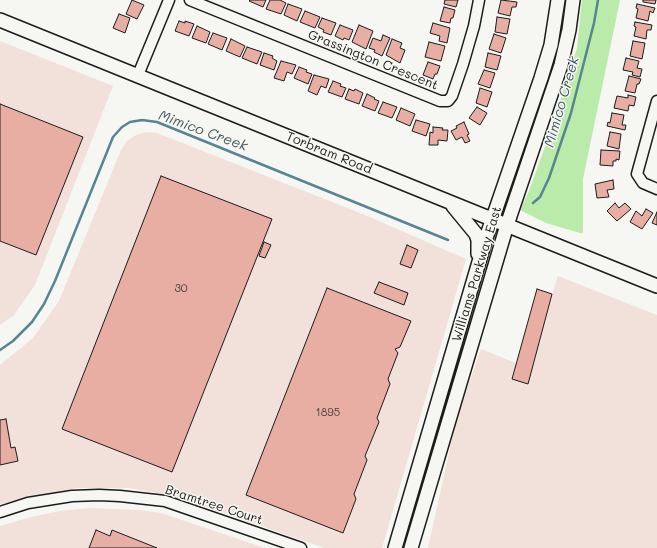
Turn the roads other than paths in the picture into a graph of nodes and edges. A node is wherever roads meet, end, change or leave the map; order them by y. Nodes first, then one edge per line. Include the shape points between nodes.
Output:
1 (170, 0) edge
2 (190, 0) edge
3 (479, 0) edge
4 (558, 0) edge
5 (573, 0) edge
6 (0, 20) edge
7 (138, 75) junction
8 (657, 101) edge
9 (657, 189) edge
10 (451, 203) junction
11 (493, 220) junction
12 (506, 225) junction
13 (478, 267) junction
14 (657, 286) edge
15 (0, 512) edge
16 (301, 548) edge
17 (395, 548) edge
18 (411, 548) edge

1 - 7 street
2 - 3 street, Grassington Crescent via 440,101 448,101 463,64
4 - 11 main road, Williams Parkway East via 551,45
5 - 12 main road, Williams Parkway East via 560,65
6 - 7 main road, Torbram Road
7 - 10 main road, Torbram Road
8 - 9 street via 637,174 643,183
10 - 11 main road, Torbram Road
10 - 13 main road via 476,234
11 - 12 main road, Torbram Road
11 - 13 main road, Williams Parkway East
12 - 14 main road, Torbram Road
12 - 18 main road, Williams Parkway East
13 - 17 main road, Williams Parkway East
15 - 16 street, Bramtree Court via 28,503 72,496 120,496 165,501

